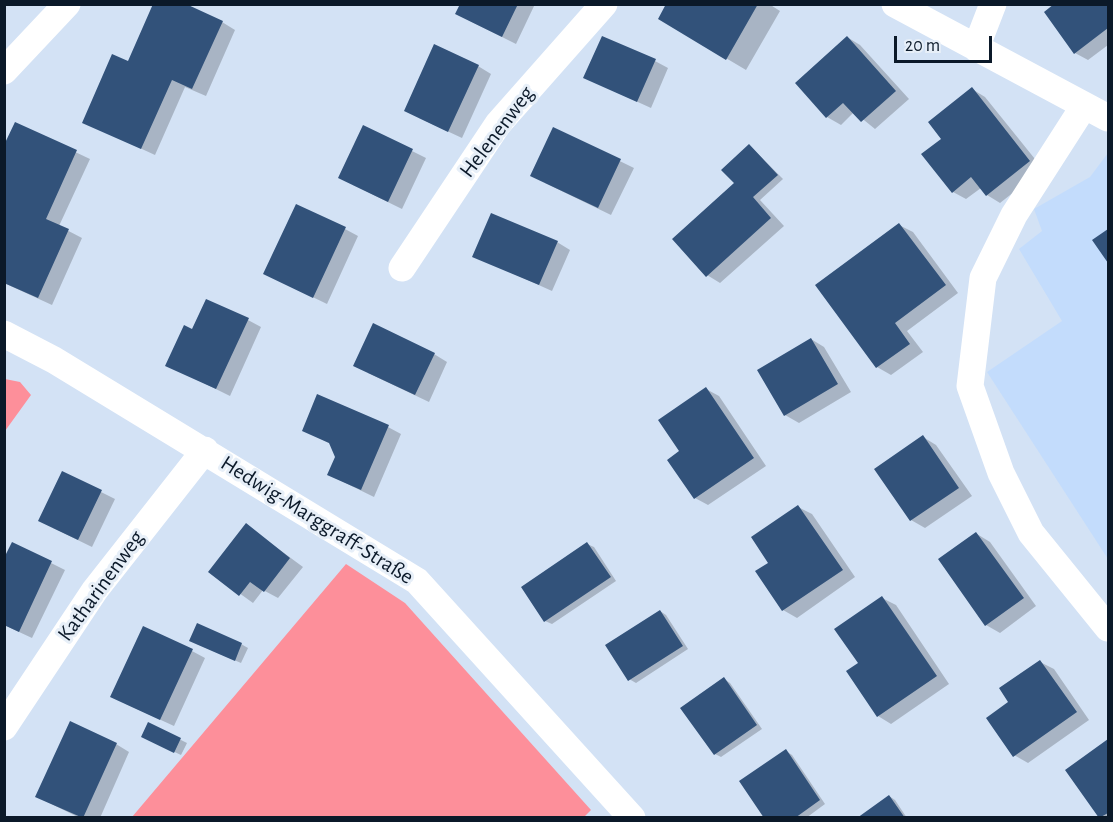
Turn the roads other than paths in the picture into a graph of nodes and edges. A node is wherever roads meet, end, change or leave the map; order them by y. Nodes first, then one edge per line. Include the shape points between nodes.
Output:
1 (67, 4) edge
2 (604, 4) edge
3 (895, 4) edge
4 (993, 4) edge
5 (976, 48) junction
6 (4, 71) edge
7 (1084, 106) junction
8 (1108, 118) edge
9 (402, 268) dead end
10 (4, 334) edge
11 (205, 450) junction
12 (1108, 628) edge
13 (4, 727) edge
14 (632, 818) edge

1 - 6 street
2 - 9 street, Helenenweg via 498,124
3 - 5 street
4 - 5 street
5 - 7 street
7 - 8 street
7 - 12 street via 1014,215 983,278 970,386 1001,473 1031,533
10 - 11 street, Hedwig-Marggraff-Straße
11 - 13 street, Katharinenweg via 95,590
11 - 14 street, Hedwig-Marggraff-Straße via 417,581

